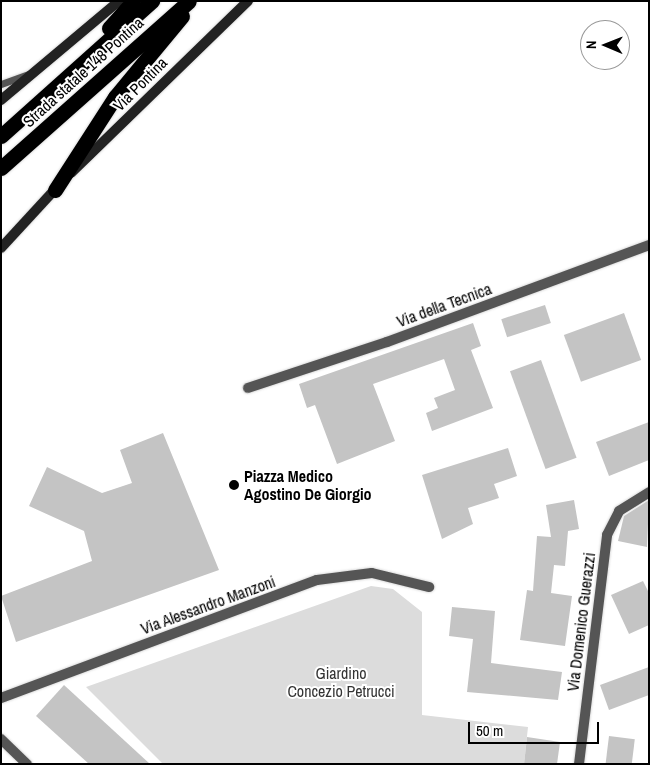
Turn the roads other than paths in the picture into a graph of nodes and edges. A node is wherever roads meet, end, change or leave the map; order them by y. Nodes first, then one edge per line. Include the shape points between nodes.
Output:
1 (119, 1) edge
2 (133, 1) edge
3 (152, 1) edge
4 (191, 1) edge
5 (248, 1) edge
6 (44, 69) junction
7 (60, 82) junction
8 (1, 84) edge
9 (1, 100) edge
10 (1, 136) edge
11 (1, 168) edge
12 (55, 190) junction
13 (649, 245) edge
14 (1, 248) edge
15 (248, 388) dead end
16 (649, 492) edge
17 (429, 587) dead end
18 (1, 698) edge
19 (1, 740) edge
20 (27, 764) edge
21 (580, 764) edge

1 - 6 street
2 - 7 highway
3 - 7 highway, Strada statale 148 Pontina
4 - 11 highway, Strada statale 148 Pontina
4 - 12 highway via 118,92
5 - 12 street, Via Pontina
6 - 8 lane
6 - 9 street
7 - 10 highway, Strada statale 148 Pontina
12 - 14 street, Via Pontina
13 - 15 street, Via della Tecnica via 387,342
16 - 21 street, Via Domenico Guerazzi via 619,511 605,542
17 - 18 street, Via Alessandro Manzoni via 366,573 317,580
19 - 20 street

